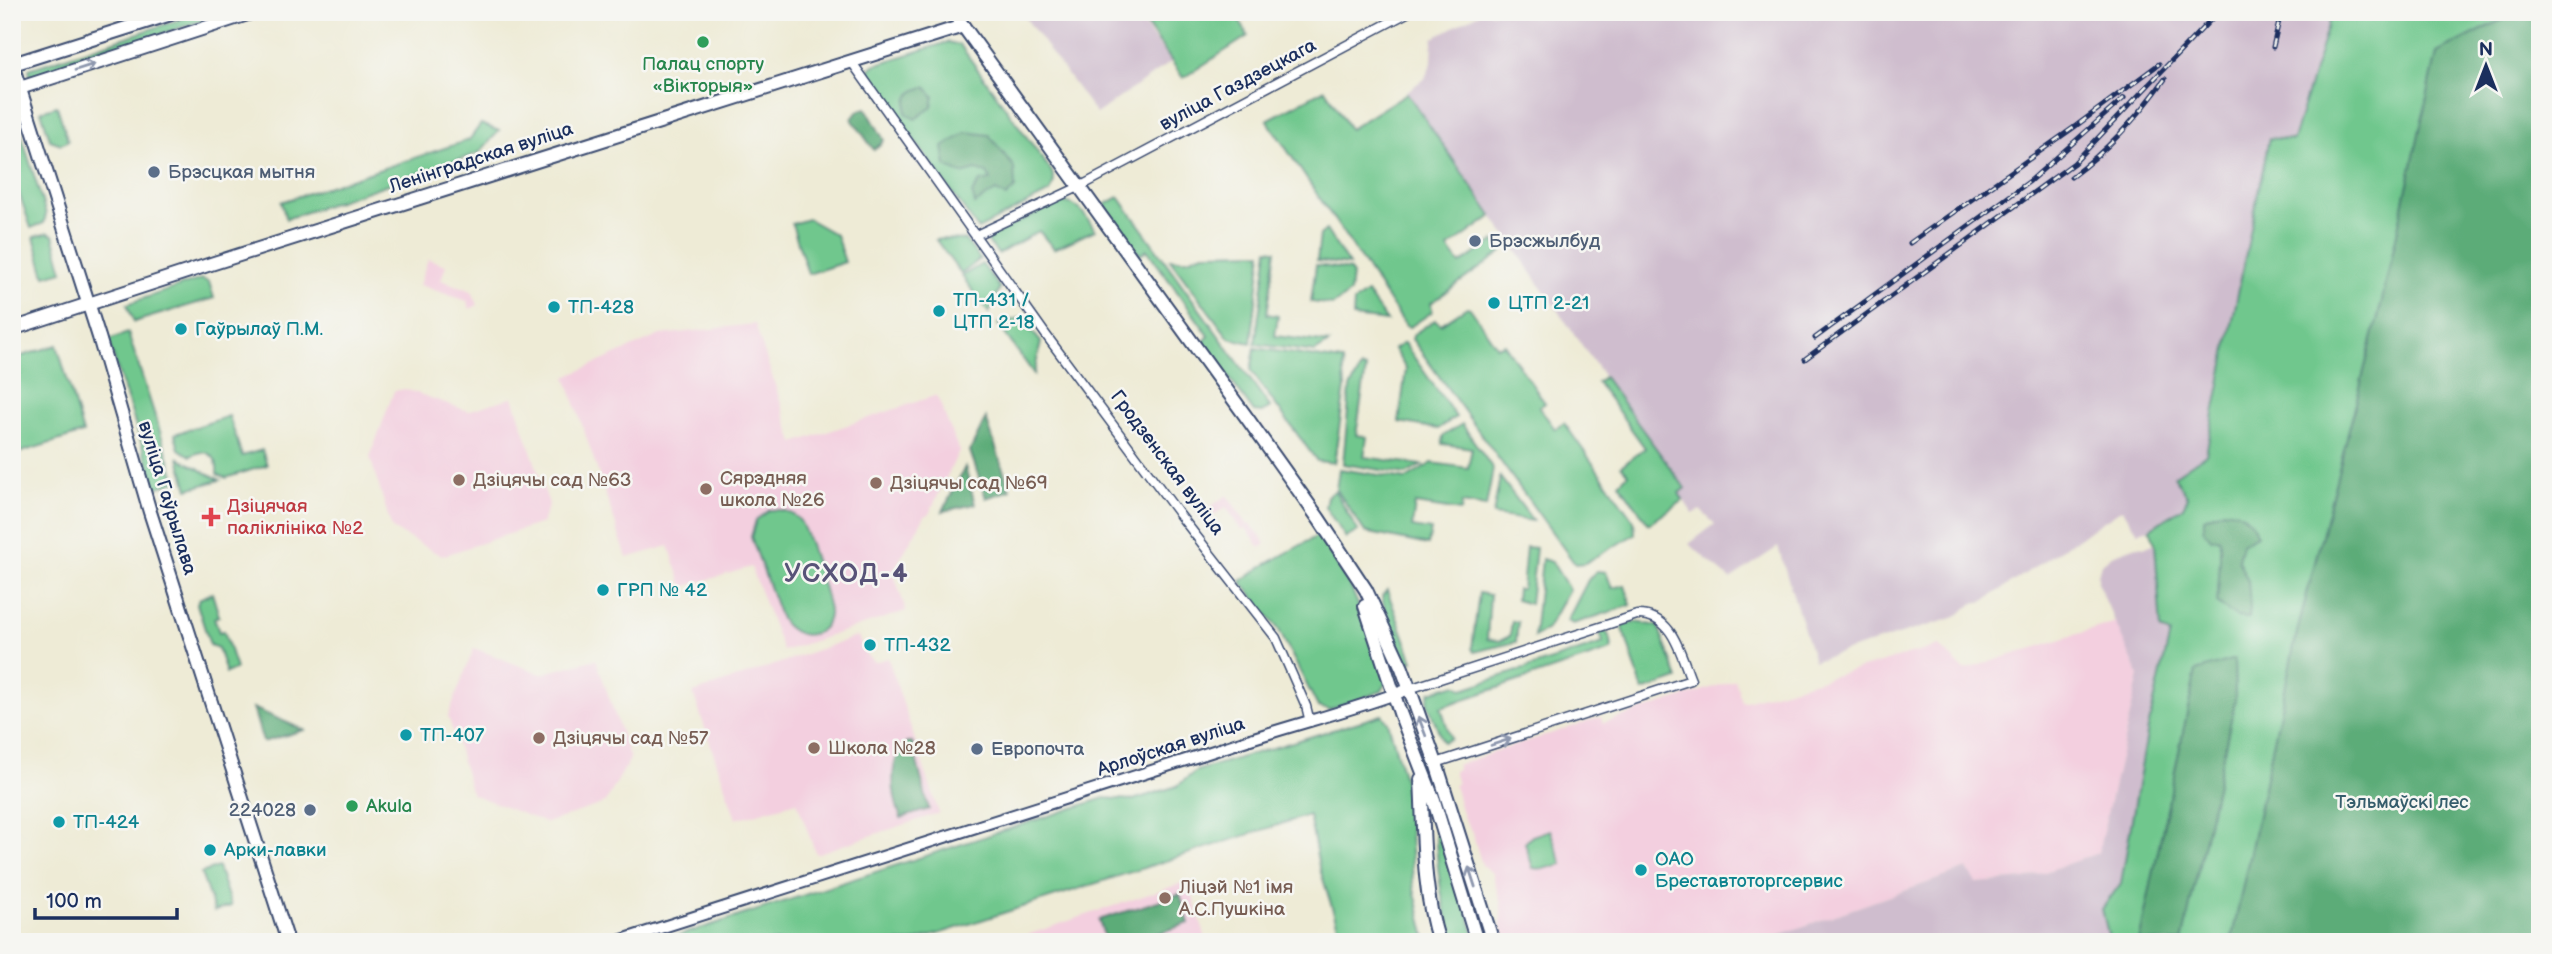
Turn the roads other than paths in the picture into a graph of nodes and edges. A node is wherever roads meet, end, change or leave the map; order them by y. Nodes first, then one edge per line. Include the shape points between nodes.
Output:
1 (177, 12) edge
2 (254, 12) edge
3 (953, 12) edge
4 (1409, 12) edge
5 (963, 26) junction
6 (850, 61) junction
7 (12, 64) edge
8 (16, 89) edge
9 (1081, 186) junction
10 (976, 236) junction
11 (89, 305) junction
12 (12, 330) edge
13 (1353, 573) junction
14 (1409, 689) junction
15 (1394, 695) junction
16 (1310, 722) junction
17 (1436, 763) junction
18 (1420, 765) junction
19 (288, 942) edge
20 (616, 942) edge
21 (1439, 942) edge
22 (1477, 942) edge
23 (1493, 942) edge

1 - 7 main road
8 -> 2 main road
3 - 5 main road
4 - 9 street, вуліца Газдзецкага
5 - 6 main road, Ленінградская вуліца
5 - 9 main road
6 - 10 street, Гродзенская вуліца
6 - 11 main road, Ленінградская вуліца
7 - 8 main road, вуліца Гаўрылава
8 - 11 main road, вуліца Гаўрылава
9 - 10 street
9 - 13 main road
10 - 16 street, Гродзенская вуліца via 1276,638
11 - 12 main road, Ленінградская вуліца
11 - 19 main road, вуліца Гаўрылава via 150,512
13 - 14 main road via 1372,602
13 - 15 main road
14 - 15 street, Арлоўская вуліца
17 -> 14 main road
17 -> 14 street, Арлоўская вуліца via 1691,680 1670,630 1656,617 1643,615
15 - 16 street, Арлоўская вуліца
15 - 18 main road
16 - 20 street, Арлоўская вуліца
23 -> 17 main road
18 - 21 main road via 1425,871
18 - 22 main road

